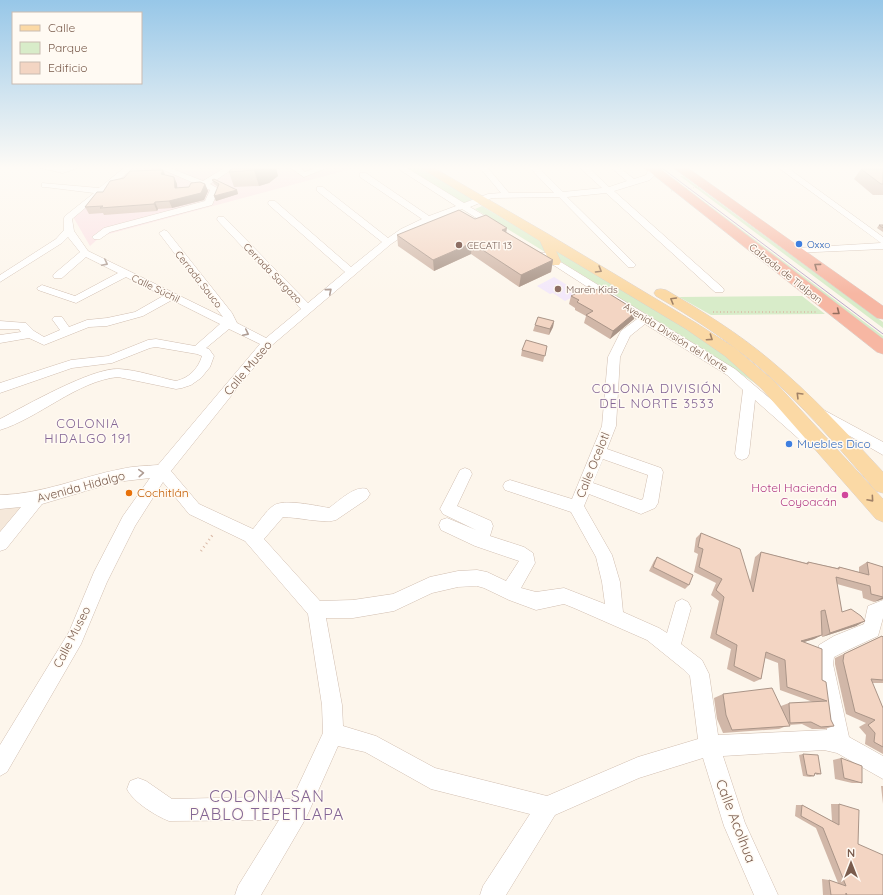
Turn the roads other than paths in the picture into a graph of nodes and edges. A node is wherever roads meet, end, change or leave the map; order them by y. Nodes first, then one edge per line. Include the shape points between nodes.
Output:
1 (76, 210) edge
2 (183, 210) edge
3 (280, 210) edge
4 (347, 210) edge
5 (414, 210) edge
6 (454, 210) edge
7 (470, 210) edge
8 (503, 210) edge
9 (507, 210) edge
10 (575, 210) edge
11 (629, 210) edge
12 (704, 210) edge
13 (740, 210) edge
14 (840, 210) edge
15 (221, 219) dead end
16 (428, 219) junction
17 (69, 231) junction
18 (164, 233) dead end
19 (509, 234) edge
20 (97, 237) dead end
21 (544, 237) junction
22 (883, 241) edge
23 (388, 242) junction
24 (883, 246) edge
25 (535, 250) edge
26 (796, 250) junction
27 (85, 253) junction
28 (555, 262) junction
29 (631, 265) dead end
30 (126, 273) junction
31 (352, 273) junction
32 (58, 276) dead end
33 (0, 279) edge
34 (42, 288) dead end
35 (719, 290) dead end
36 (211, 294) junction
37 (171, 296) junction
38 (190, 305) junction
39 (308, 309) junction
40 (883, 314) edge
41 (645, 318) junction
42 (58, 319) dead end
43 (0, 325) edge
44 (230, 325) junction
45 (66, 332) junction
46 (30, 334) junction
47 (0, 339) edge
48 (267, 343) junction
49 (883, 348) edge
50 (197, 350) junction
51 (0, 388) edge
52 (750, 388) junction
53 (813, 408) junction
54 (0, 425) edge
55 (883, 449) edge
56 (599, 452) junction
57 (742, 454) dead end
58 (162, 472) junction
59 (465, 474) dead end
60 (852, 478) junction
61 (883, 485) edge
62 (510, 486) dead end
63 (585, 486) junction
64 (362, 494) dead end
65 (36, 500) junction
66 (0, 502) edge
67 (576, 507) junction
68 (883, 513) edge
69 (447, 525) dead end
70 (254, 539) junction
71 (481, 541) junction
72 (0, 544) edge
73 (509, 592) junction
74 (682, 608) dead end
75 (883, 609) edge
76 (316, 610) junction
77 (615, 616) junction
78 (670, 647) junction
79 (333, 734) junction
80 (840, 743) junction
81 (709, 746) junction
82 (0, 765) edge
83 (883, 768) edge
84 (138, 789) dead end
85 (547, 807) junction
86 (298, 810) junction
87 (247, 895) edge
88 (492, 895) edge
89 (766, 895) edge

1 - 17 street via 68,218
2 - 20 street via 107,230
3 - 31 street
4 - 23 street
5 - 16 street
6 - 16 street, Calle Museo
7 - 19 street
8 - 21 main road, Avenida División del Norte
53 -> 9 main road, Avenida División del Norte via 763,362 727,334 693,312
10 - 29 street
11 - 35 street
12 -> 49 highway, Calzada de Tlalpan
13 - 26 highway, Calzada de Tlalpan
14 - 22 street
15 - 39 street, Cerrada Sargazo
16 - 23 street, Calle Museo
17 - 27 street, Calle Súchil
17 - 33 street
18 - 36 street, Cerrada Sauco
21 - 28 main road
21 -> 60 main road, Avenida División del Norte via 730,352 768,385
23 - 31 street, Calle Museo
24 - 26 street
25 - 28 street, Avenida División del Norte
40 -> 26 highway, Calzada de Tlalpan
27 -> 30 street, Calle Súchil
27 - 32 street
28 - 41 street, Avenida División del Norte
30 - 34 street via 76,300
30 - 37 street, Calle Súchil
39 -> 31 street, Calle Museo
36 - 38 street
36 - 44 street, Cerrada Sauco via 228,315
37 - 38 street, Calle Súchil
37 - 45 street via 139,314 87,324
38 - 44 street, Calle Súchil
39 - 48 street, Calle Museo
41 - 52 street, Avenida División del Norte via 731,372
41 - 56 street, Calle Ocelotl via 625,334 614,356 609,426
42 - 45 street
43 - 46 street via 22,326
44 -> 48 street, Calle Súchil
44 - 50 street
45 - 46 street via 44,341
46 - 47 street
48 - 58 street, Calle Museo
50 - 51 street via 148,344 108,360 71,364
50 - 54 street via 205,352 208,356 206,363 194,378 184,384 176,385 118,373 108,374 78,385
52 - 57 street
52 - 60 street, Avenida División del Norte
53 - 55 street
53 - 61 main road, Avenida División del Norte
56 - 63 street, Calle Ocelotl
56 - 63 street via 656,472 650,503 641,507
65 -> 58 street, Avenida Hidalgo via 117,476
58 - 70 street via 194,509
58 - 82 street, Calle Museo via 129,521 100,578 75,638
59 - 71 street via 448,509 485,526
60 -> 68 main road, Avenida División del Norte
62 - 67 street
63 - 67 street, Calle Ocelotl
64 - 70 street via 331,515 279,510
65 - 66 street, Avenida Hidalgo
65 - 72 street
67 - 77 street, Calle Ocelotl via 604,556 611,582
69 - 71 street
70 - 76 street
71 - 73 street via 527,558 527,563
73 - 76 street, Calle Acolhua via 487,580 458,579 430,585 394,602 353,609
73 - 77 street, Calle Acolhua via 536,601 564,596
74 - 78 street
75 - 80 street via 874,612 872,630 826,652 824,664
76 - 79 street via 332,705
77 - 78 street, Calle Acolhua via 653,634
78 - 81 street, Calle Acolhua via 690,662 698,674
79 - 85 street via 369,743 431,778
79 - 86 street
80 - 81 street via 824,740
80 - 83 street
81 - 85 street via 638,768
81 - 89 street, Calle Acolhua via 735,826
84 - 86 street via 169,810
85 - 88 street
86 - 87 street

